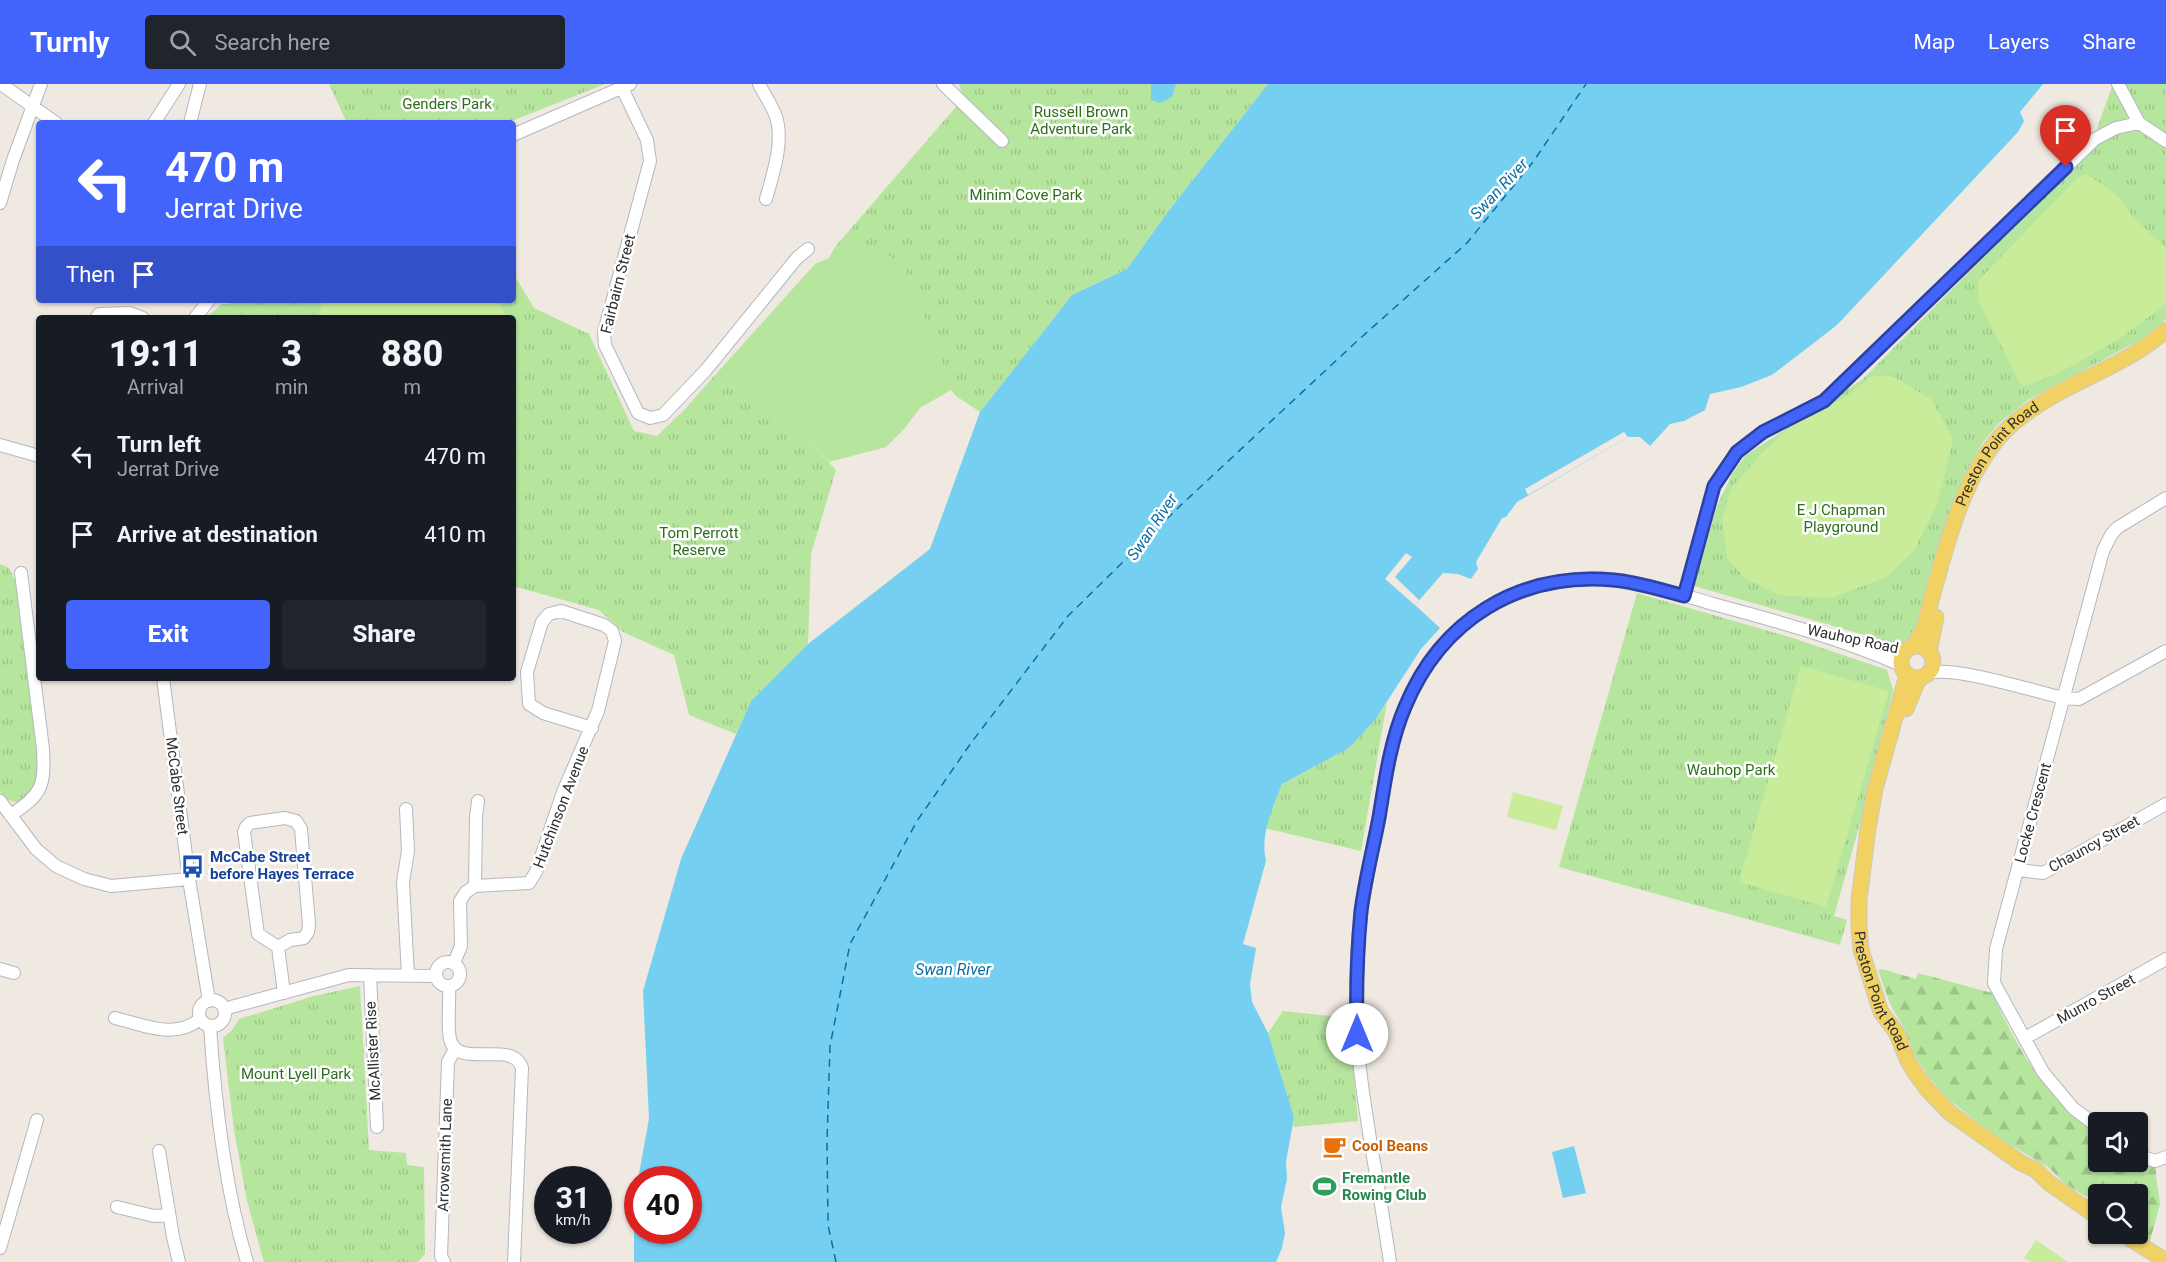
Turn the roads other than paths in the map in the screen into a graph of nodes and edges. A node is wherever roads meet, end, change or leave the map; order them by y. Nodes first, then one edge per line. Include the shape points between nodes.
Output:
1 (1, 84) edge
2 (41, 84) edge
3 (179, 84) edge
4 (201, 84) edge
5 (759, 84) edge
6 (943, 84) edge
7 (2118, 84) edge
8 (626, 86) edge
9 (32, 107) junction
10 (52, 120) edge
11 (156, 120) edge
12 (191, 120) edge
13 (2139, 123) junction
14 (516, 134) edge
15 (1002, 141) dead end
16 (2166, 141) edge
17 (766, 199) dead end
18 (0, 203) edge
19 (808, 249) dead end
20 (207, 303) edge
21 (98, 315) edge
22 (135, 315) edge
23 (197, 315) edge
24 (2166, 330) edge
25 (2166, 340) edge
26 (0, 445) edge
27 (36, 455) edge
28 (2166, 498) edge
29 (21, 573) dead end
30 (1684, 596) junction
31 (2166, 651) edge
32 (1917, 663) junction
33 (163, 681) edge
34 (2064, 698) junction
35 (592, 728) junction
36 (0, 801) edge
37 (478, 801) dead end
38 (2166, 804) edge
39 (406, 809) dead end
40 (11, 815) junction
41 (2019, 870) junction
42 (189, 879) junction
43 (476, 886) junction
44 (278, 947) junction
45 (2166, 959) edge
46 (454, 963) junction
47 (0, 969) edge
48 (14, 973) dead end
49 (370, 975) junction
50 (408, 975) junction
51 (436, 976) junction
52 (450, 987) junction
53 (284, 993) junction
54 (209, 1001) junction
55 (225, 1010) junction
56 (115, 1018) dead end
57 (205, 1022) junction
58 (2025, 1038) junction
59 (455, 1049) junction
60 (37, 1119) dead end
61 (2088, 1119) edge
62 (377, 1127) dead end
63 (159, 1151) dead end
64 (2166, 1157) edge
65 (2148, 1158) edge
66 (2088, 1203) edge
67 (117, 1207) dead end
68 (2088, 1210) edge
69 (169, 1215) junction
70 (2148, 1242) edge
71 (2139, 1244) edge
72 (0, 1248) edge
73 (2166, 1252) edge
74 (2166, 1261) edge
75 (179, 1262) edge
76 (247, 1262) edge
77 (444, 1262) edge
78 (514, 1262) edge
79 (1390, 1262) edge

1 - 9 street
2 - 9 street
3 - 11 street
4 - 12 street
5 - 17 street via 776,116 778,143
6 - 15 street
7 - 13 street
8 - 14 street
8 - 19 street, Fairbairn Street via 647,140 650,161 604,332 605,345 638,413 650,418 663,415
9 - 10 street
9 - 18 street
13 - 16 street
13 - 30 street via 2116,128 2096,139 1824,401 1763,432 1737,452 1714,486
20 - 23 street
21 - 22 street
24 - 32 main road, Preston Point Road via 2139,351 2032,408 1997,439 1973,474 1959,511 1923,630
25 - 32 main road, Preston Point Road via 2037,414 1999,449 1982,476 1964,520 1932,630
26 - 27 street
28 - 34 street, Locke Crescent via 2126,522 2106,543
29 - 40 street via 45,776 32,801
30 - 32 street, Wauhop Road via 1837,635
30 - 79 street, Wauhop Road via 1614,580 1572,579 1536,586 1473,616 1443,643 1419,677 1404,709 1391,752 1361,910 1356,974 1358,1051
31 - 34 street via 2088,695
32 - 34 street, Wauhop Road
32 - 66 main road, Preston Point Road via 1874,834 1866,918 1867,939 1879,983 1914,1055 1947,1099
32 - 68 main road, Preston Point Road via 1875,789 1859,900 1861,950 1884,1018 1896,1032 1908,1061 1927,1089 1950,1113
33 - 42 street, McCabe Street
34 - 41 street, Locke Crescent
35 - 35 street, Hutchinson Avenue via 615,641 612,631 561,611 549,614 542,622 527,672 529,704 543,713
35 - 43 street, Hutchinson Avenue via 529,883
36 - 40 street
37 - 43 street
38 - 41 street, Chauncy Street via 2043,873
39 - 50 street via 408,851 403,882
40 - 42 street via 36,849 56,866 84,879 111,886
41 - 58 street, Locke Crescent via 1996,949 1994,983
42 - 54 street, McCabe Street
43 - 46 street via 460,901 461,946
44 - 44 street via 258,934 244,832 256,822 291,819 301,829 309,924 304,938
44 - 53 street
45 - 58 street, Munro Street
46 - 51 street via 440,965
46 - 52 street via 460,977
47 - 48 street
49 - 50 street
49 - 53 street via 349,975
49 - 62 street, McAllister Rise
50 - 51 street
51 - 52 street via 439,983
52 - 59 street via 450,1039
53 - 55 street
54 - 55 street via 217,1001
54 - 57 street via 202,1006
55 - 57 street via 222,1022
56 - 57 street via 172,1031
57 - 76 street via 233,1208
58 - 61 street, Locke Crescent via 2056,1089
59 - 77 street, Arrowsmith Lane via 448,1062 441,1256
59 - 78 street via 510,1056 522,1068
60 - 72 street
63 - 69 street
64 - 65 street via 2158,1161
67 - 69 street via 154,1216
69 - 75 street
70 - 73 main road
71 - 74 main road

